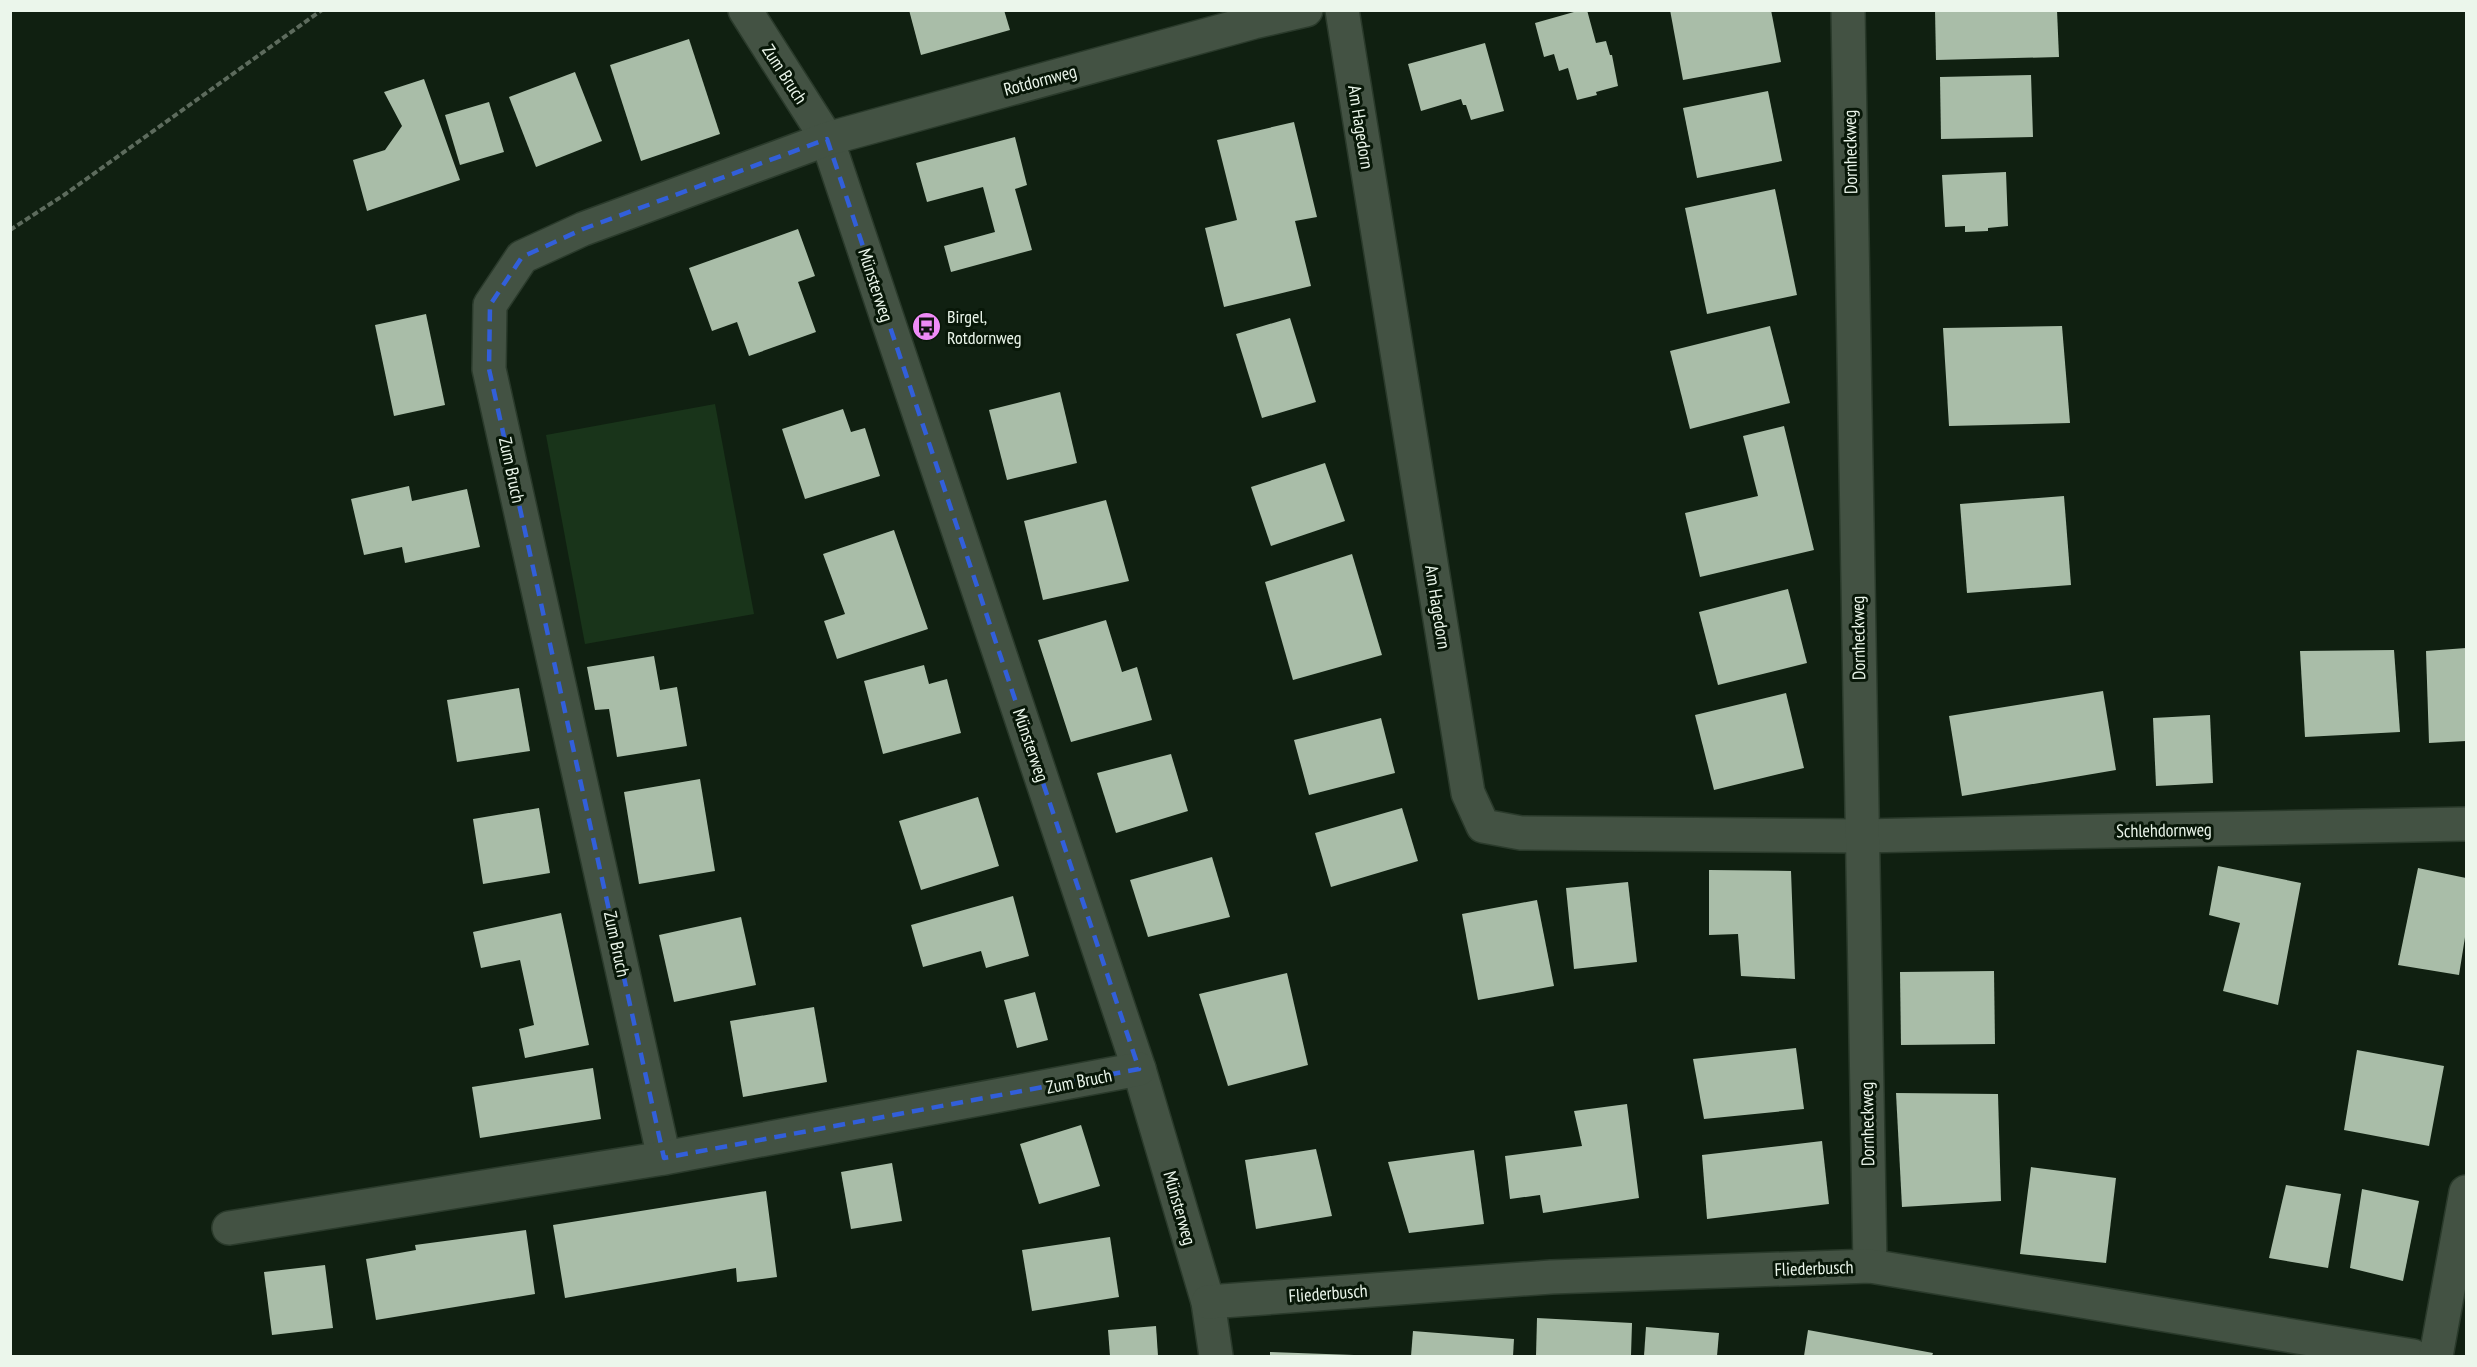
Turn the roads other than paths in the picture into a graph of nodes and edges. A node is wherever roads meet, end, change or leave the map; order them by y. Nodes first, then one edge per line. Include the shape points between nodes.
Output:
1 (745, 10) edge
2 (1306, 10) edge
3 (1342, 10) edge
4 (1848, 10) edge
5 (1252, 16) edge
6 (827, 139) junction
7 (2466, 824) edge
8 (1861, 836) junction
9 (1139, 1069) junction
10 (664, 1158) junction
11 (2466, 1192) edge
12 (229, 1228) dead end
13 (1870, 1266) junction
14 (1208, 1302) junction
15 (1216, 1356) edge
16 (2413, 1356) edge
17 (2436, 1356) edge

1 - 6 street, Zum Bruch
2 - 5 street, Rotdornweg
3 - 8 street, Am Hagedorn via 1468,793 1483,826 1521,833
4 - 8 street, Dornheckweg
5 - 6 street, Rotdornweg
6 - 9 street, Münsterweg
6 - 10 street, Zum Bruch via 583,229 522,257 490,305 489,369
7 - 8 street, Schlehdornweg
8 - 13 street, Dornheckweg
9 - 10 street, Zum Bruch
9 - 14 street, Münsterweg
10 - 12 street, Zum Bruch
11 - 17 street
13 - 14 street, Fliederbusch via 1551,1277
13 - 16 street, Fliederbusch
14 - 15 street, Münsterweg

